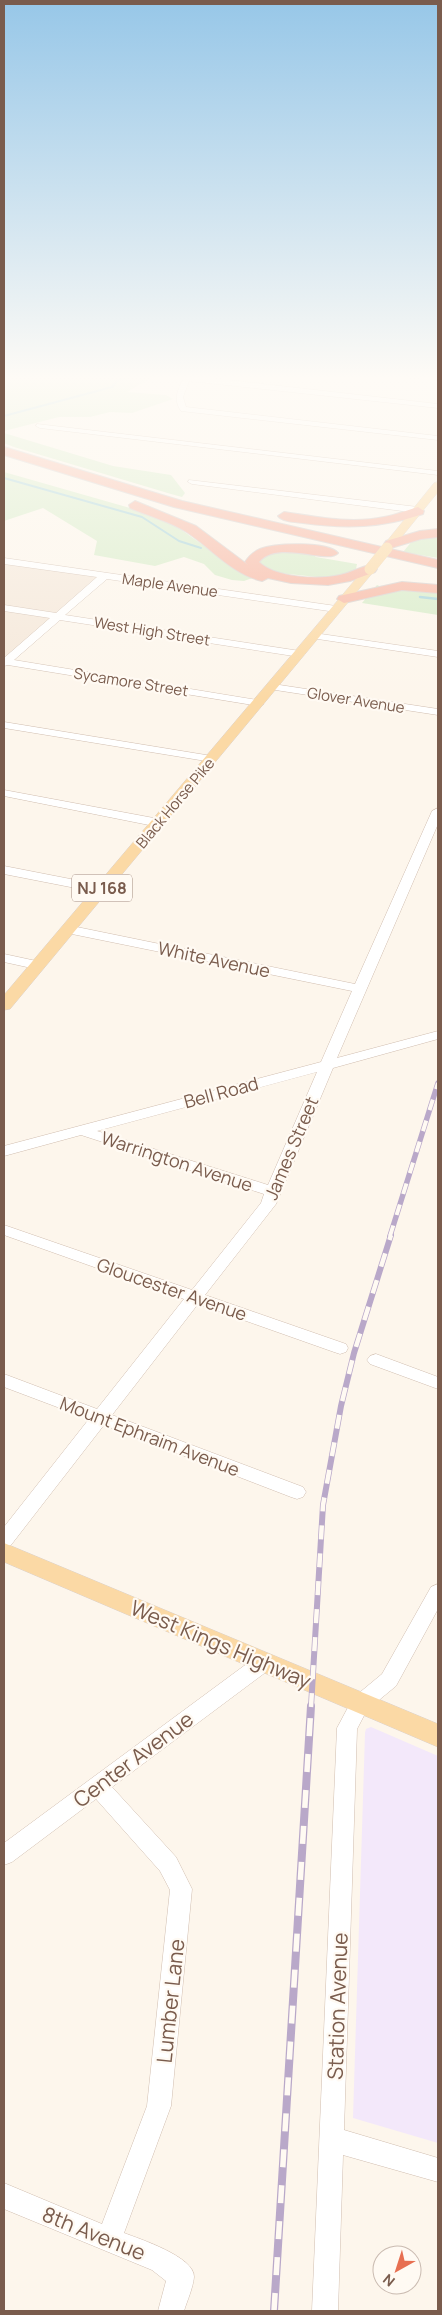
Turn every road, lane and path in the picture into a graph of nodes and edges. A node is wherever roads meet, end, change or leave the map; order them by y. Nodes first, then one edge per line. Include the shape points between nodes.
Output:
1 (93, 483) edge
2 (200, 483) edge
3 (68, 484) dead end
4 (115, 491) junction
5 (434, 492) edge
6 (418, 510) junction
7 (435, 520) edge
8 (401, 531) junction
9 (438, 532) edge
10 (389, 546) junction
11 (4, 561) edge
12 (438, 562) edge
13 (408, 566) junction
14 (370, 569) junction
15 (438, 573) edge
16 (104, 576) junction
17 (355, 587) junction
18 (315, 589) junction
19 (438, 589) edge
20 (340, 604) junction
21 (4, 608) edge
22 (56, 616) junction
23 (314, 636) junction
24 (300, 654) junction
25 (438, 654) edge
26 (4, 662) edge
27 (273, 687) junction
28 (259, 703) junction
29 (438, 712) edge
30 (4, 725) edge
31 (212, 759) junction
32 (4, 794) edge
33 (438, 811) edge
34 (158, 823) junction
35 (4, 870) edge
36 (101, 889) junction
37 (67, 929) junction
38 (4, 958) edge
39 (36, 965) junction
40 (360, 989) junction
41 (4, 1005) edge
42 (438, 1034) edge
43 (326, 1064) junction
44 (80, 1130) junction
45 (4, 1151) edge
46 (274, 1192) junction
47 (4, 1230) edge
48 (195, 1298) junction
49 (340, 1348) dead end
50 (376, 1360) dead end
51 (4, 1380) edge
52 (438, 1383) edge
53 (102, 1418) junction
54 (297, 1492) dead end
55 (4, 1540) edge
56 (4, 1552) edge
57 (438, 1592) edge
58 (263, 1663) junction
59 (360, 1704) junction
60 (438, 1736) edge
61 (97, 1786) junction
62 (4, 1855) edge
63 (332, 2139) junction
64 (438, 2170) edge
65 (4, 2196) edge
66 (109, 2238) junction
67 (171, 2311) edge
68 (325, 2311) edge

1 - 4 highway
2 - 6 street
3 - 4 highway
4 - 6 highway via 330,522 374,524 398,519
4 - 12 highway
4 - 13 highway via 218,523
4 - 18 highway via 191,529 252,574
5 - 6 main road, NJ 168
5 - 7 highway
6 - 8 main road, NJ 168
7 - 8 highway
8 - 10 main road, NJ 168
9 - 10 highway
10 - 14 main road, NJ 168, bridge
11 - 16 street, Maple Avenue
13 - 14 highway via 289,548 269,551 256,556 252,562 273,576 313,581 338,580
13 - 15 highway
14 - 17 main road, NJ 168
16 - 20 street, Maple Avenue
16 - 22 street
17 - 18 highway
17 - 20 main road, NJ 168
18 - 20 highway
19 - 20 highway via 402,586
20 - 23 main road, Black Horse Pike / NJ 168
21 - 22 street, West High Street
22 - 24 street, West High Street
22 - 26 street
23 - 24 main road, Black Horse Pike / NJ 168
23 - 25 street
24 - 27 main road, Black Horse Pike / NJ 168
26 - 28 street, Sycamore Street
27 - 28 main road, Black Horse Pike / NJ 168
27 - 29 street, Glover Avenue
28 - 31 main road, Black Horse Pike / NJ 168
30 - 31 street
31 - 34 main road, Black Horse Pike / NJ 168
32 - 34 street
33 - 40 street, James Street
34 - 36 main road, Black Horse Pike / NJ 168
35 - 36 street
36 - 37 main road, Black Horse Pike / NJ 168
37 - 39 main road, Black Horse Pike / NJ 168
37 - 40 street, White Avenue
38 - 39 street
39 - 41 main road, Black Horse Pike / NJ 168
40 - 43 street, James Street
42 - 43 street, Bell Road
43 - 44 street, Bell Road
43 - 46 street, James Street
44 - 45 street, Bell Road
44 - 46 street, Warrington Avenue
46 - 48 street, James Street
47 - 48 street, Gloucester Avenue
48 - 49 street, Gloucester Avenue
48 - 53 street, James Street
50 - 52 street
51 - 53 street, Mount Ephraim Avenue
53 - 54 street, Mount Ephraim Avenue
53 - 55 street, James Street
56 - 58 main road, West Kings Highway
57 - 59 street via 389,1680
58 - 59 main road, West Kings Highway
58 - 61 street, Center Avenue
59 - 60 main road, West Kings Highway
59 - 63 street, Station Avenue via 347,1728
61 - 62 street, Center Avenue
61 - 66 street, Lumber Lane via 168,1864 181,1889 159,2106
63 - 64 street
63 - 68 street, Station Avenue
65 - 66 street, 8th Avenue
66 - 67 street, 8th Avenue via 161,2261 181,2276

